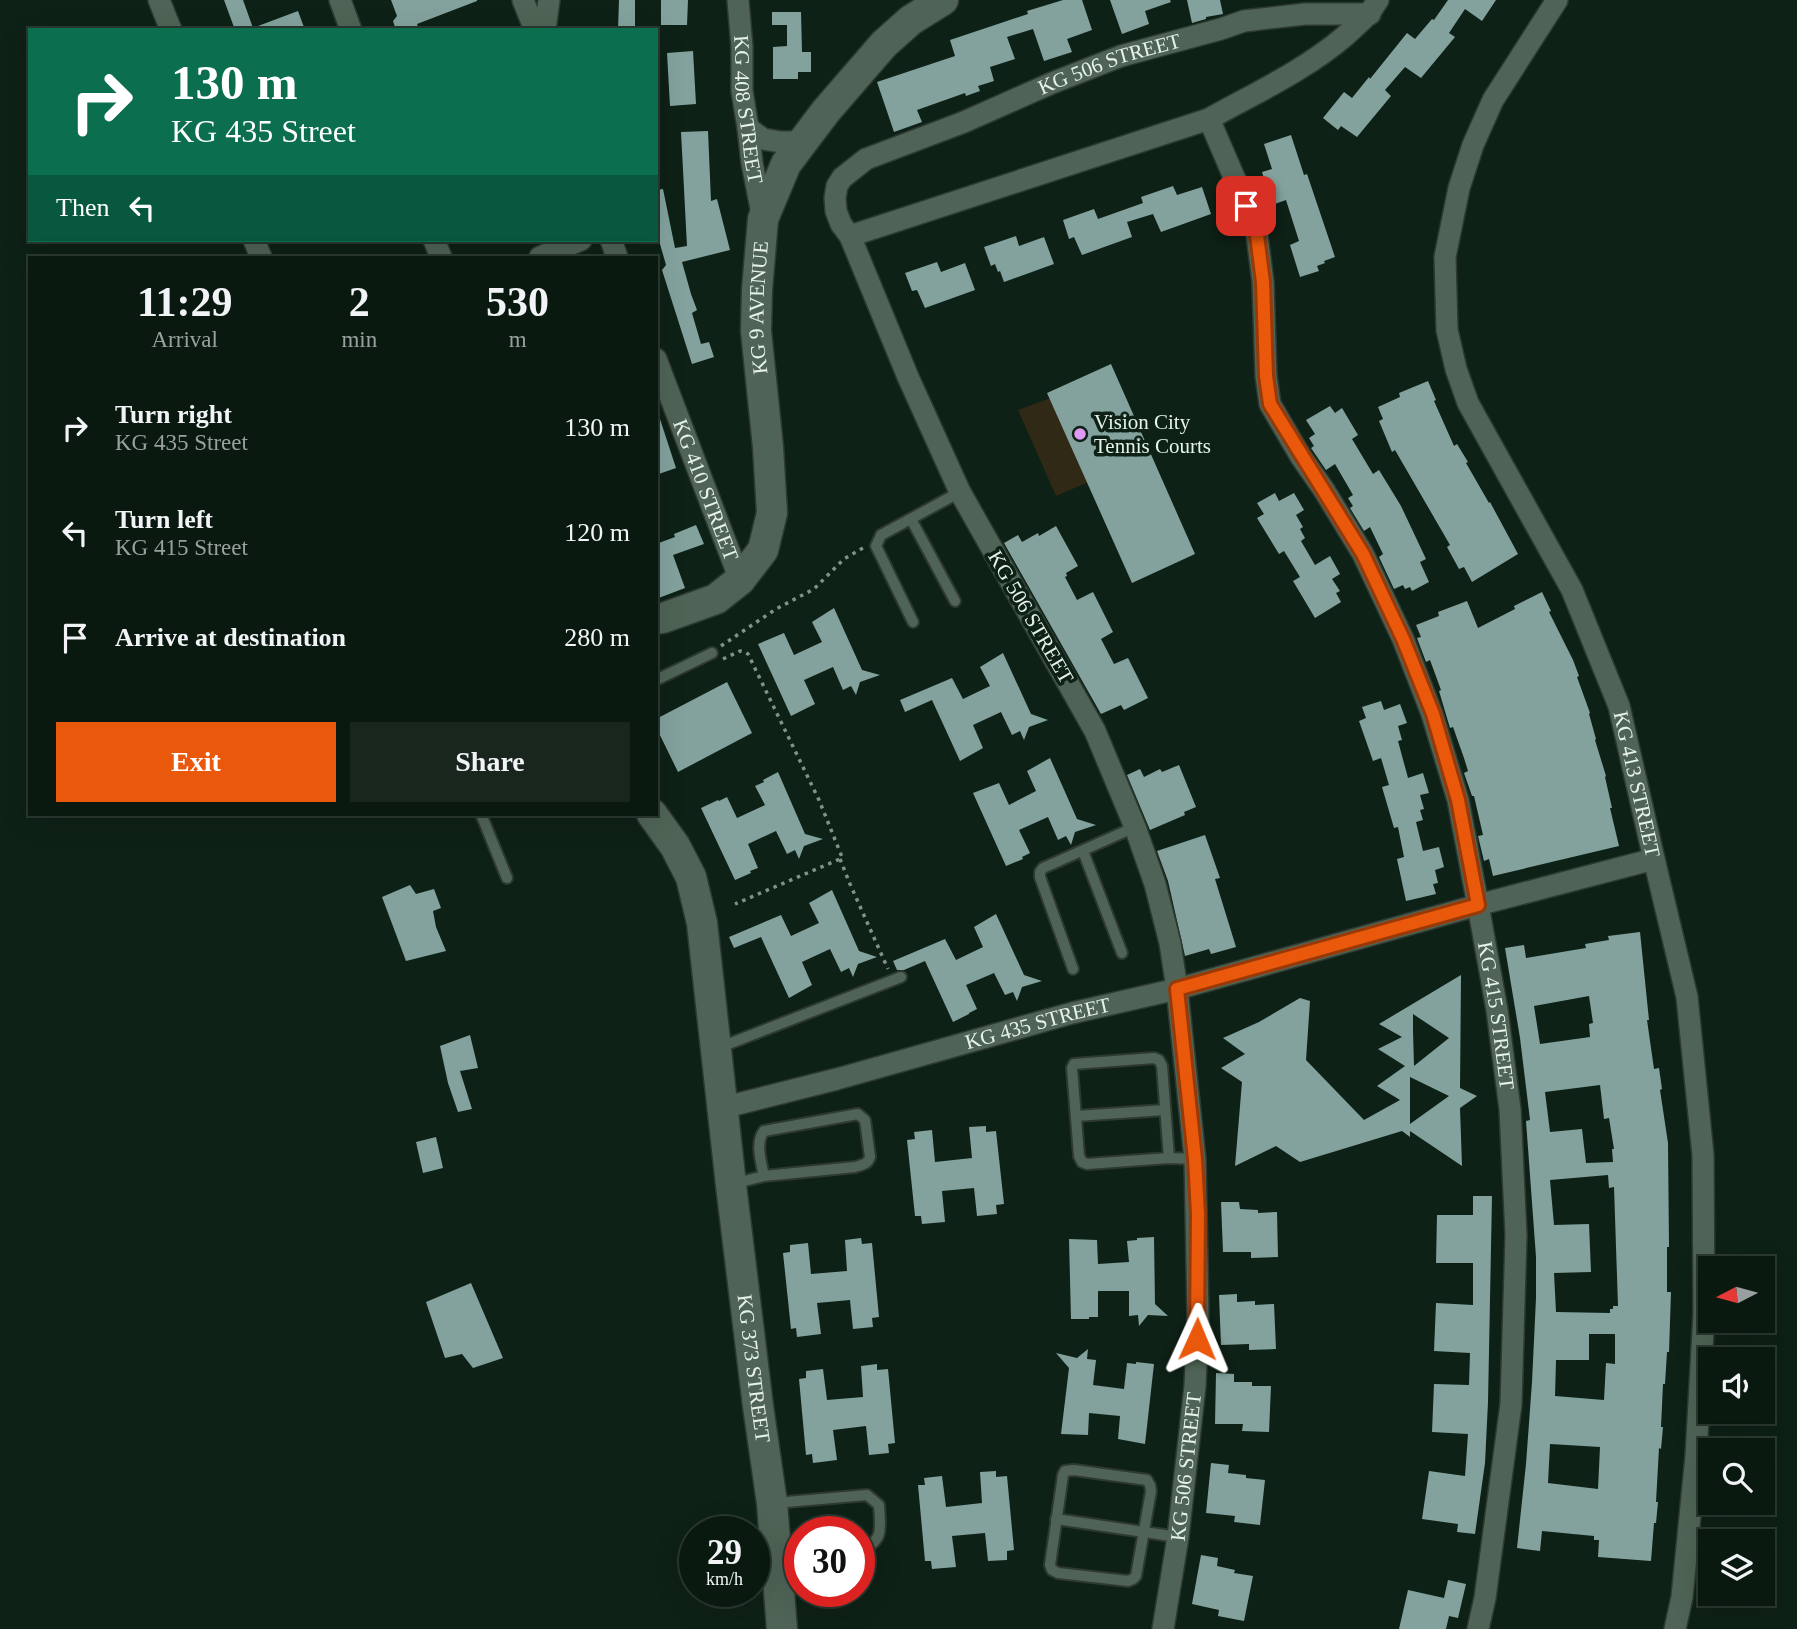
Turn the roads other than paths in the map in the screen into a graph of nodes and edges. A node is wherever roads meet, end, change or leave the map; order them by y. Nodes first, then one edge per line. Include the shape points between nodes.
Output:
1 (159, 0) edge
2 (340, 0) edge
3 (523, 0) edge
4 (549, 0) edge
5 (738, 0) edge
6 (943, 0) edge
7 (1557, 0) edge
8 (1374, 7) edge
9 (914, 10) edge
10 (170, 28) edge
11 (350, 28) edge
12 (535, 28) edge
13 (545, 28) edge
14 (1209, 119) junction
15 (748, 128) junction
16 (807, 136) junction
17 (763, 219) junction
18 (850, 236) junction
19 (576, 242) edge
20 (542, 256) edge
21 (658, 364) edge
22 (960, 492) junction
23 (911, 519) junction
24 (740, 580) junction
25 (955, 601) dead end
26 (658, 618) edge
27 (913, 622) dead end
28 (715, 651) road end
29 (658, 679) edge
30 (482, 816) edge
31 (653, 816) edge
32 (1135, 827) junction
33 (1083, 850) junction
34 (1654, 859) junction
35 (507, 878) dead end
36 (1478, 905) junction
37 (1122, 953) dead end
38 (1073, 969) dead end
39 (897, 978) road end
40 (1177, 989) junction
41 (715, 1049) junction
42 (722, 1108) junction
43 (1165, 1110) junction
44 (1076, 1116) junction
45 (1169, 1158) junction
46 (1195, 1159) junction
47 (764, 1176) junction
48 (731, 1185) junction
49 (772, 1503) junction
50 (1056, 1519) junction
51 (1144, 1534) junction
52 (1178, 1537) junction
53 (875, 1541) edge
54 (784, 1542) edge
55 (784, 1604) edge
56 (782, 1629) edge
57 (1163, 1629) edge
58 (1478, 1629) edge
59 (1675, 1629) edge

1 - 10 street
2 - 11 street
3 - 12 street
4 - 13 street
5 - 15 street, KG 408 STREET
6 - 9 main road, KG 9 AVENUE
7 - 34 street, KG 413 STREET via 1493,100 1473,145 1445,257 1447,330 1468,403 1572,590 1619,706
8 - 14 street via 1328,51
8 - 18 street, KG 506 STREET via 1244,21 1121,56 866,159 837,186 836,211
9 - 16 main road, KG 9 AVENUE
14 - 18 street
14 - 36 street, KG 415 STREET via 1256,228 1270,404 1363,554 1403,639 1433,714 1458,800
15 - 16 street via 763,139 781,142
15 - 17 street, KG 408 STREET
16 - 17 main road, KG 9 AVENUE via 786,164
17 - 24 main road, KG 9 AVENUE via 756,331 772,513 763,550
18 - 22 street, KG 506 STREET
19 - 20 street
21 - 24 street, KG 410 STREET
22 - 23 lane
22 - 32 street, KG 506 STREET via 1095,730
23 - 25 lane
23 - 27 lane via 881,535 876,546
24 - 26 main road, KG 9 AVENUE via 716,599
28 - 29 lane
30 - 35 lane
31 - 41 main road via 691,877 702,923
32 - 33 lane
32 - 40 street, KG 506 STREET via 1155,884
33 - 37 lane
33 - 38 lane via 1040,872
34 - 36 street, KG 435 STREET
34 - 59 street, KG 413 STREET via 1687,997 1703,1155 1704,1312 1696,1456
36 - 40 street, KG 435 STREET
36 - 58 street, KG 415 STREET via 1510,1109 1516,1236 1511,1404
39 - 41 lane
40 - 42 street, KG 435 STREET
40 - 46 street, KG 506 STREET
41 - 42 main road
42 - 48 main road, KG 373 STREET
43 - 44 lane
43 - 44 lane via 1162,1066 1154,1058 1074,1064
43 - 45 lane
44 - 45 lane via 1082,1162
45 - 46 lane
46 - 52 street, KG 506 STREET via 1196,1372
47 - 47 lane via 760,1156 764,1131 858,1114 865,1120 870,1157 865,1164
47 - 48 lane
48 - 49 main road, KG 373 STREET
49 - 53 lane via 867,1495 879,1505 880,1533
49 - 54 main road, KG 373 STREET
50 - 51 lane
50 - 51 lane via 1050,1565 1058,1573 1133,1579
50 - 51 lane via 1066,1471 1147,1480 1151,1491
51 - 52 lane
52 - 57 street, KG 506 STREET
55 - 56 main road, KG 373 STREET

